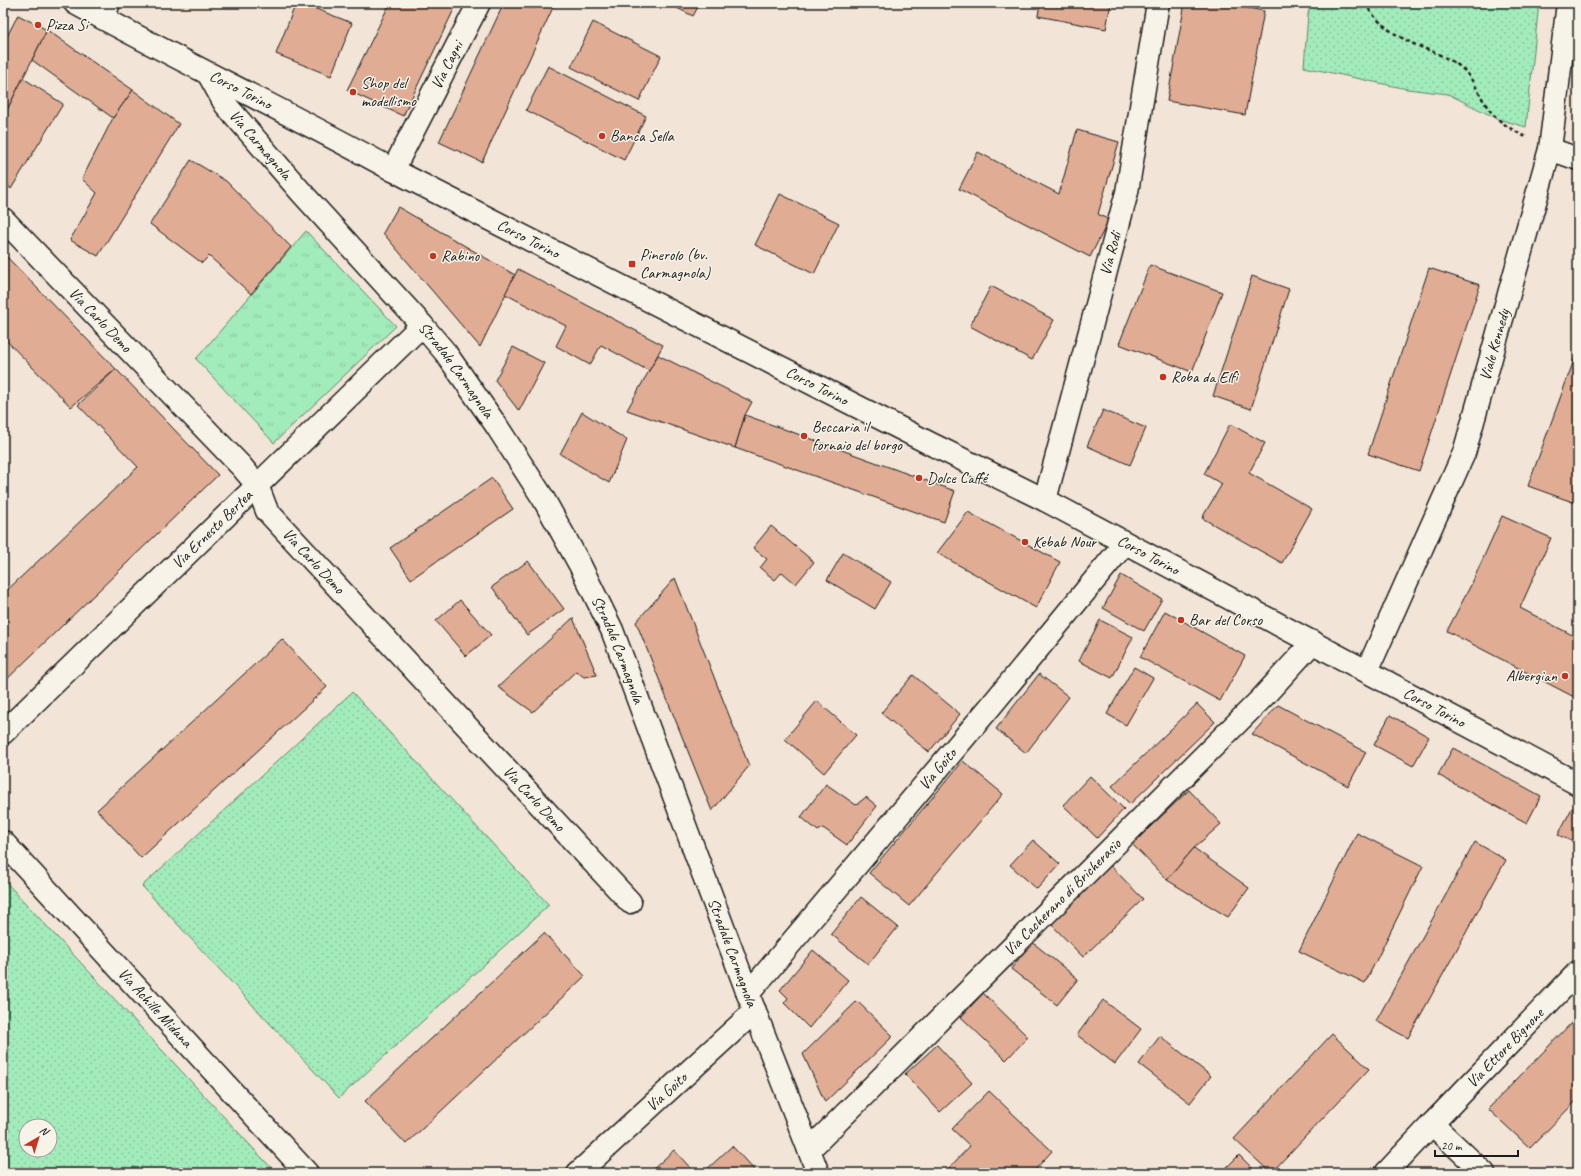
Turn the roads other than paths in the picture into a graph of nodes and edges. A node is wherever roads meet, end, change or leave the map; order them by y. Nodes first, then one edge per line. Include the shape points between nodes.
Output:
1 (75, 3) edge
2 (479, 3) edge
3 (1158, 3) edge
4 (1568, 3) edge
5 (106, 11) edge
6 (209, 75) junction
7 (1550, 149) junction
8 (1578, 159) edge
9 (393, 170) junction
10 (301, 192) joint
11 (3, 219) edge
12 (422, 325) junction
13 (257, 485) junction
14 (1045, 500) junction
15 (1125, 544) junction
16 (1313, 642) junction
17 (1367, 671) junction
18 (3, 733) edge
19 (1578, 784) edge
20 (3, 842) edge
21 (630, 902) dead end
22 (1578, 972) edge
23 (751, 1002) junction
24 (1432, 1124) junction
25 (809, 1150) junction
26 (307, 1173) edge
27 (578, 1173) edge
28 (818, 1173) edge
29 (1386, 1173) edge
30 (1484, 1173) edge

1 - 5 street, Corso Torino
2 - 9 street, Via Cagni
3 - 14 street, Via Rodi via 1127,192
4 - 7 street, Viale Kennedy
5 - 6 street, Corso Torino
6 - 9 street, Corso Torino
6 - 10 street, Via Carmagnola via 225,104
7 - 8 street
7 - 17 street, Viale Kennedy via 1464,453
9 - 14 street, Corso Torino
10 - 12 street, Stradale Carmagnola
11 - 13 street, Via Carlo Demo
12 - 13 street, Via Ernesto Bertea
12 - 23 street, Stradale Carmagnola via 496,425 543,498 612,630
13 - 18 street, Via Ernesto Bertea
13 - 21 street, Via Carlo Demo via 267,511
14 - 15 street, Corso Torino
15 - 16 street, Corso Torino
15 - 23 street, Via Goito
16 - 17 street, Corso Torino
16 - 25 street, Via Cacherano di Bricherasio via 1262,698
17 - 19 street, Corso Torino
20 - 26 street, Via Achille Midana
22 - 24 street, Via Ettore Bignone
23 - 25 street, Stradale Carmagnola
23 - 27 street, Via Goito
24 - 29 street, Via Ettore Bignone
24 - 30 street
25 - 28 street, Stradale Carmagnola

